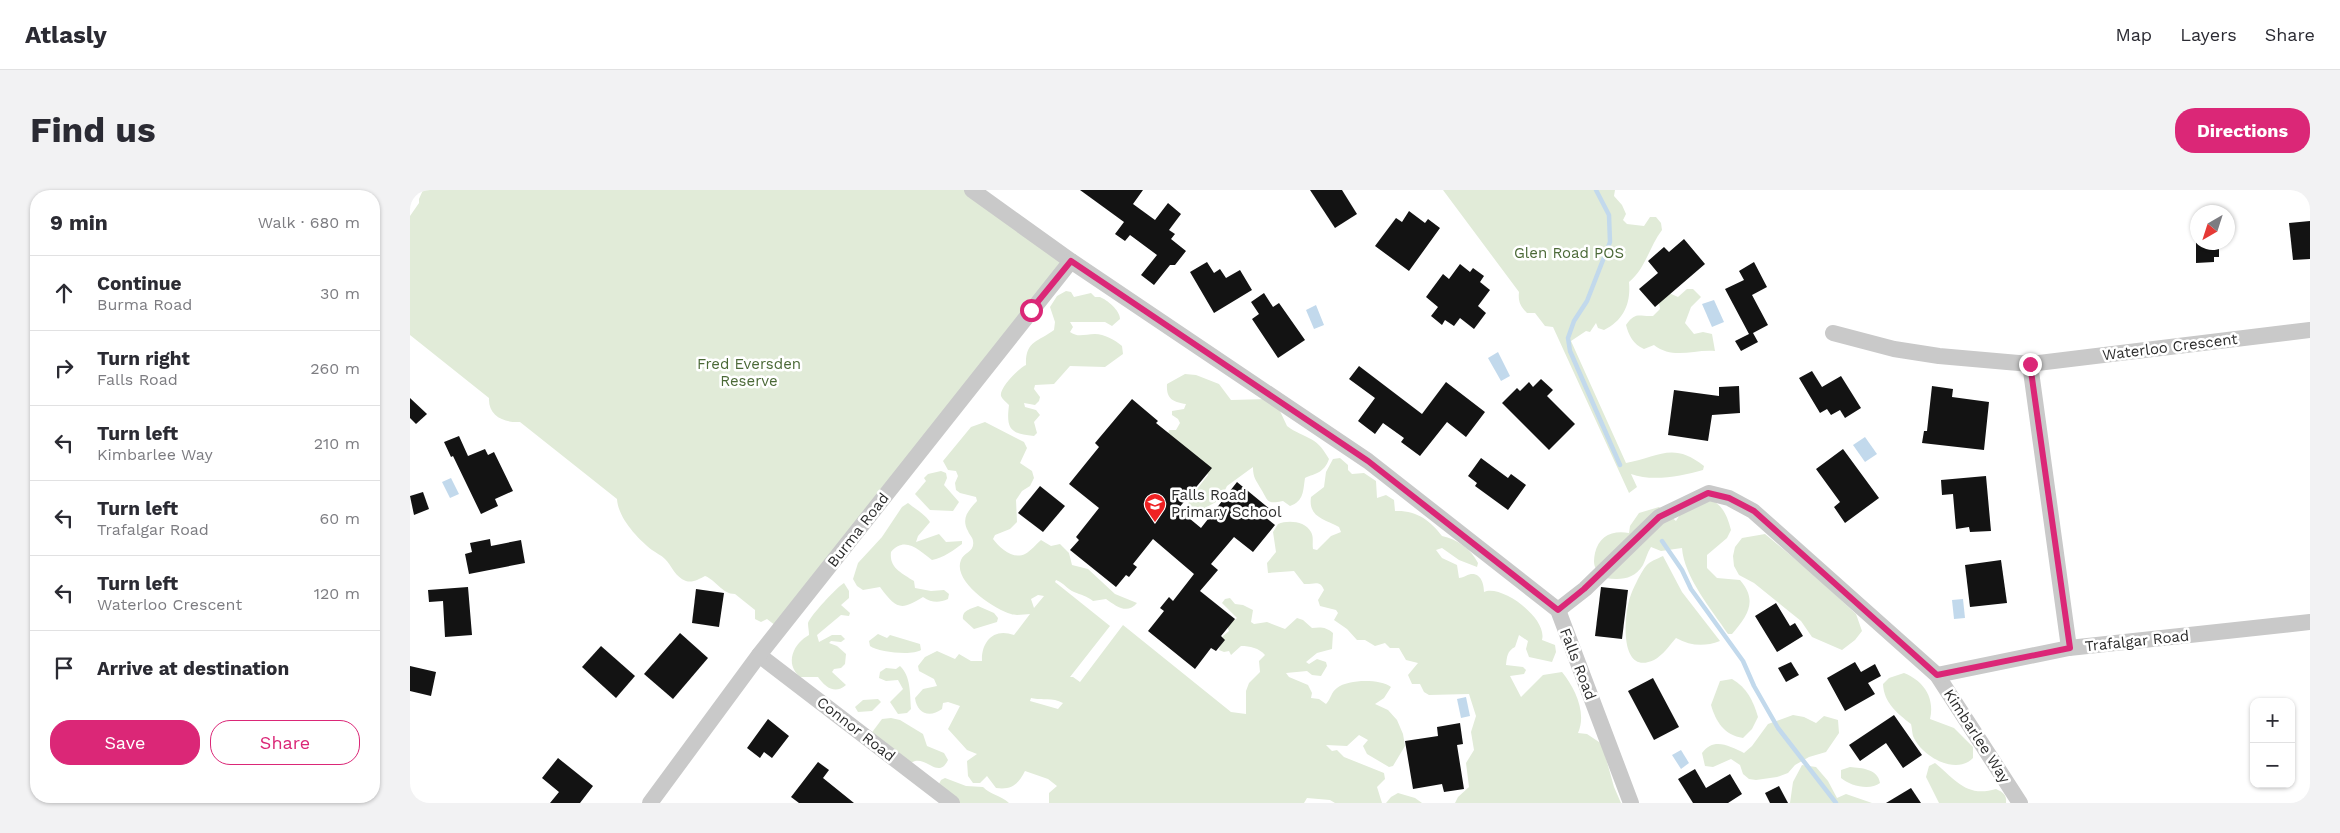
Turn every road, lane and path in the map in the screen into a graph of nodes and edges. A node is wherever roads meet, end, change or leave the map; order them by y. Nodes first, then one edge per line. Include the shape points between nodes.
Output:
1 (972, 190) edge
2 (1071, 261) junction
3 (2310, 330) edge
4 (1833, 333) dead end
5 (2030, 364) junction
6 (1558, 610) junction
7 (2310, 622) edge
8 (2070, 648) junction
9 (759, 655) junction
10 (1937, 675) junction
11 (650, 803) edge
12 (952, 803) edge
13 (1631, 803) edge
14 (2020, 803) edge

1 - 2 street, Falls Road
2 - 6 street, Falls Road via 1368,461
2 - 9 street, Burma Road
3 - 5 street, Waterloo Crescent
4 - 5 street, Waterloo Crescent via 1912,352
5 - 8 street
6 - 10 street, Kimbarlee Way via 1659,517 1708,493 1729,498 1754,511
6 - 13 street, Falls Road
7 - 8 street, Trafalgar Road
8 - 10 street, Trafalgar Road
9 - 11 street, Burma Road
9 - 12 street, Connor Road
10 - 14 street, Kimbarlee Way

